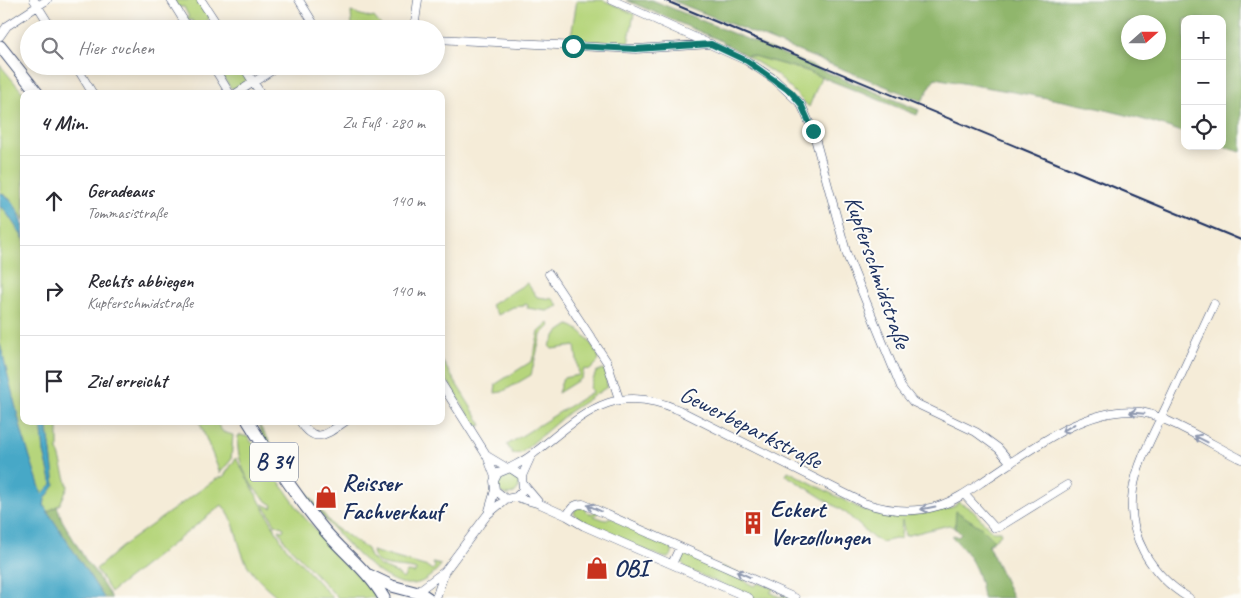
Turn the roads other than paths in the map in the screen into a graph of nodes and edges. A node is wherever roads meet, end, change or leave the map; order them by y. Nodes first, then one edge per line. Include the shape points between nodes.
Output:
1 (47, 0) edge
2 (171, 0) edge
3 (201, 0) edge
4 (299, 0) edge
5 (418, 0) edge
6 (612, 0) edge
7 (36, 3) edge
8 (46, 20) edge
9 (183, 20) edge
10 (214, 20) edge
11 (311, 20) edge
12 (415, 20) edge
13 (4, 27) edge
14 (0, 36) edge
15 (445, 39) edge
16 (711, 44) junction
17 (0, 46) edge
18 (0, 57) edge
19 (20, 69) edge
20 (20, 69) edge
21 (25, 75) edge
22 (81, 75) edge
23 (218, 75) edge
24 (249, 75) edge
25 (265, 75) edge
26 (254, 82) junction
27 (35, 90) edge
28 (91, 90) edge
29 (228, 90) edge
30 (241, 90) edge
31 (259, 90) edge
32 (549, 274) dead end
33 (1214, 304) dead end
34 (445, 389) edge
35 (618, 399) junction
36 (1161, 418) junction
37 (251, 425) edge
38 (303, 425) edge
39 (339, 425) edge
40 (488, 456) junction
41 (531, 456) junction
42 (1241, 458) edge
43 (1011, 463) junction
44 (508, 468) junction
45 (495, 476) junction
46 (522, 476) junction
47 (524, 485) junction
48 (1067, 485) dead end
49 (495, 490) junction
50 (964, 494) junction
51 (516, 497) junction
52 (506, 499) junction
53 (540, 504) junction
54 (487, 515) junction
55 (567, 516) junction
56 (680, 547) junction
57 (672, 564) junction
58 (445, 571) junction
59 (367, 574) junction
60 (413, 592) junction
61 (1178, 595) edge
62 (384, 598) edge
63 (396, 598) edge
64 (428, 598) edge
65 (436, 598) edge
66 (749, 598) edge
67 (795, 598) edge
68 (1189, 598) edge

1 - 7 street
2 - 9 street
3 - 10 street
4 - 11 street
5 - 12 street
6 - 16 street, Kupferschmidstraße
7 - 8 street
7 - 13 street
13 - 14 street
15 - 16 street via 636,49
16 - 43 street, Kupferschmidstraße via 747,61 774,79 801,104 813,131 847,255 901,387 913,402 976,432 998,448
17 - 19 main road
18 - 20 main road
21 - 27 main road
22 - 28 street
23 - 29 street
24 - 26 street
25 - 26 street
26 - 30 street
26 - 31 street
32 - 35 street via 607,362
33 - 36 street
34 - 40 street
35 - 41 street, Gewerbeparkstraße via 603,403 578,417
50 -> 35 street, Gewerbeparkstraße via 926,509 877,508 664,404
42 -> 36 street
36 -> 43 street, Gewerbeparkstraße via 1140,412 1113,412 1081,420
36 - 61 street via 1133,489 1132,511 1140,546 1154,569
37 - 59 main road, B 34 via 314,517
38 - 39 street via 315,436
40 - 44 street
40 - 45 street
41 - 44 street, Gewerbeparkstraße
41 - 46 street, Gewerbeparkstraße
43 - 50 street, Gewerbeparkstraße
44 - 45 street, Gewerbeparkstraße
44 - 46 street
45 - 49 street
46 - 47 street
47 - 51 street
47 - 53 street
48 - 50 street via 995,528
49 - 52 street
49 - 54 street
51 - 52 street
51 - 53 street
52 - 54 street
53 - 55 street
54 - 58 street
56 -> 55 street via 583,504 570,509
55 - 57 street
56 - 57 street
67 -> 56 street
57 - 66 street
58 - 60 street
58 - 65 street
59 - 60 main road, B 34
59 - 62 main road, B 34
60 - 63 main road
60 - 64 main road, B 34
61 - 68 street

